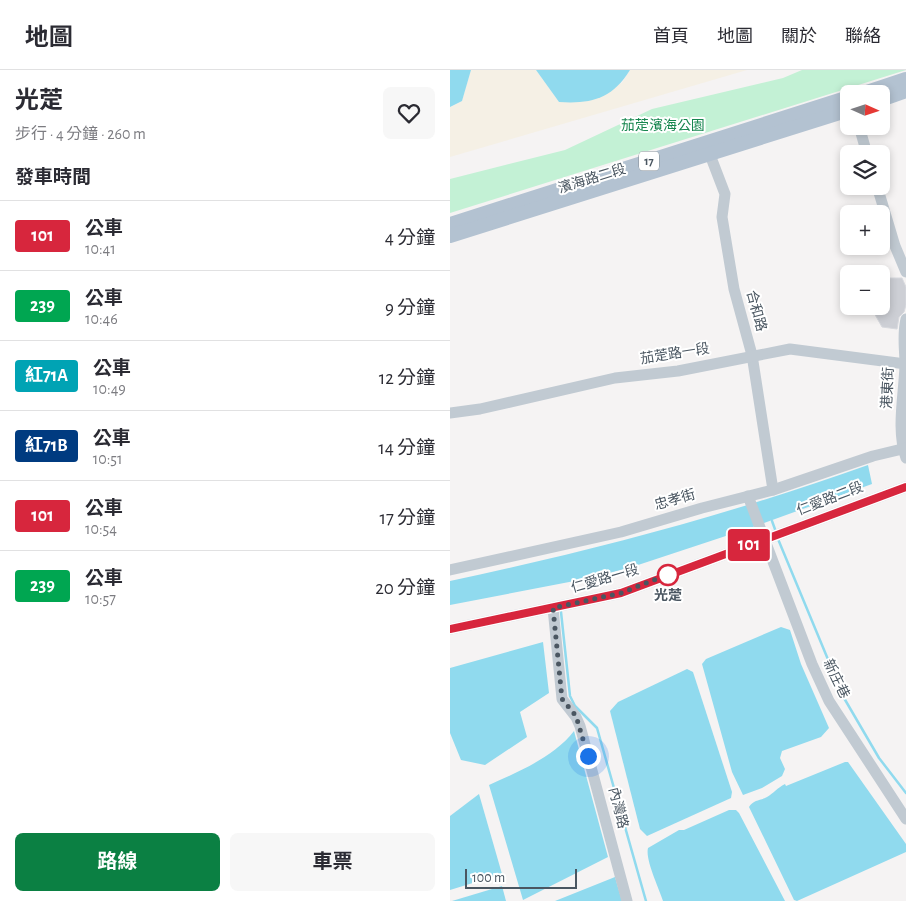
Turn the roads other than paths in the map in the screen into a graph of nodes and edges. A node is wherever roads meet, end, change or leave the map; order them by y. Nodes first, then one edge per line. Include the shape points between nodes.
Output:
1 (906, 79) edge
2 (888, 85) edge
3 (906, 91) edge
4 (890, 97) edge
5 (840, 101) edge
6 (840, 112) edge
7 (708, 149) junction
8 (880, 195) edge
9 (450, 224) edge
10 (450, 236) edge
11 (906, 272) edge
12 (906, 319) edge
13 (752, 355) junction
14 (905, 364) edge
15 (450, 412) edge
16 (905, 452) edge
17 (906, 487) edge
18 (773, 490) junction
19 (749, 500) junction
20 (771, 537) junction
21 (450, 570) edge
22 (553, 608) junction
23 (450, 629) edge
24 (906, 800) edge
25 (894, 803) junction
26 (906, 819) edge
27 (627, 901) edge

1 - 2 main road
3 - 4 main road
5 - 7 main road, 濱海路二段 / 17
6 - 7 main road, 濱海路二段 / 17
7 - 9 main road, 濱海路二段 / 17
7 - 10 main road, 濱海路二段 / 17
7 - 13 street, 合和路 via 725,194 722,210 734,289
8 - 11 street
12 - 14 street, 港東街 via 902,337
13 - 14 street, 茄萣路一段 via 790,349
13 - 15 street, 茄萣路一段 via 678,370 615,378 480,409
13 - 18 street, 合和路
14 - 16 street, 港東街 via 901,430
16 - 18 street, 忠孝街 via 873,456
17 - 20 street, 仁愛路二段
18 - 19 street, 忠孝街
19 - 20 street, 新庄巷 via 758,525
19 - 21 street, 忠孝街 via 542,552
20 - 22 street, 仁愛路一段 via 621,593
20 - 25 street, 新庄巷 via 812,664 829,701
22 - 23 street, 仁愛路一段
22 - 27 street, 內灣路 via 562,699 580,726
24 - 25 street
25 - 26 street, 新庄巷

